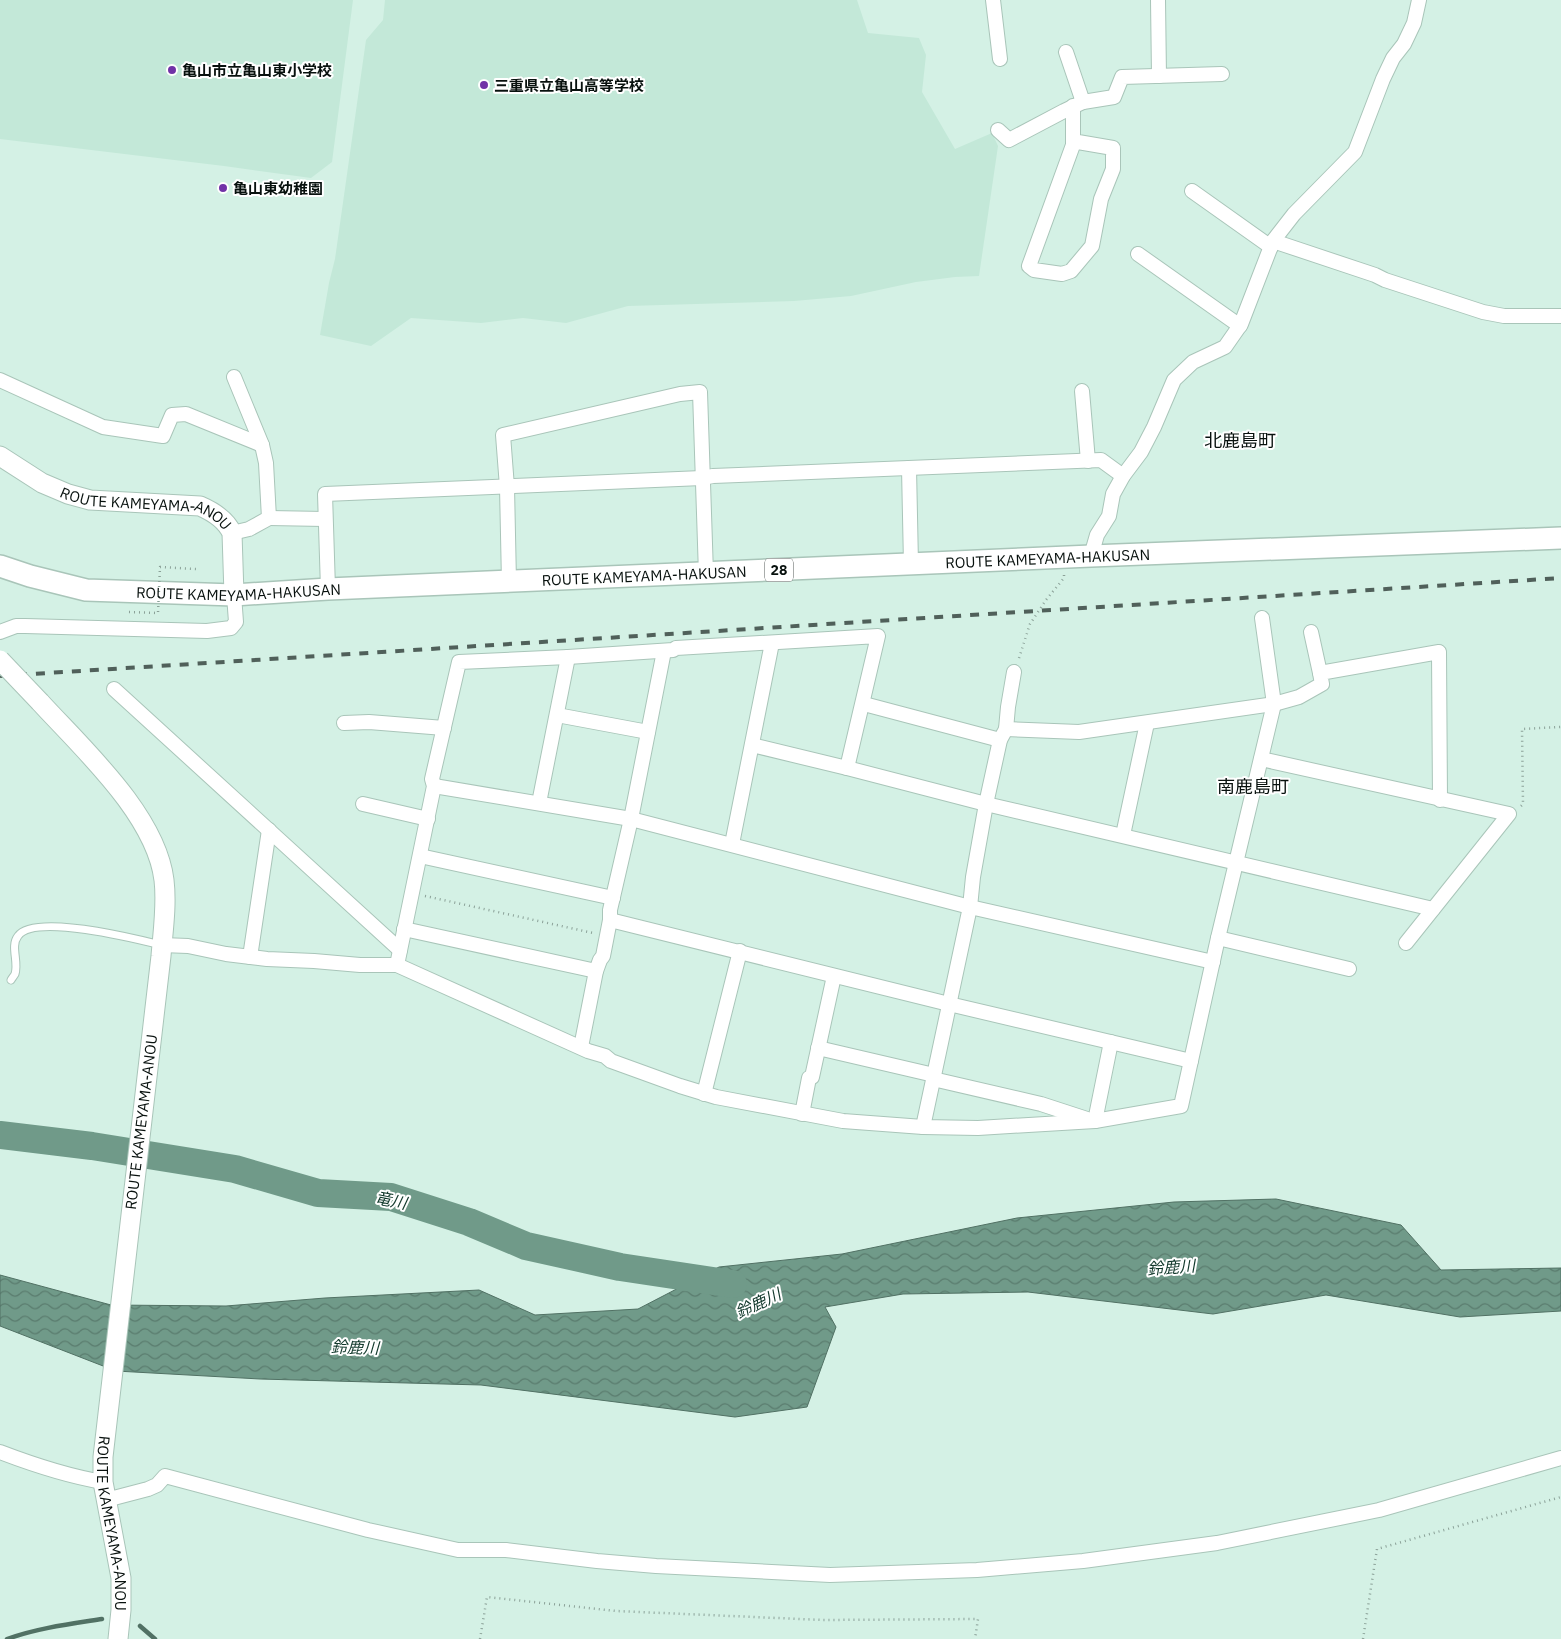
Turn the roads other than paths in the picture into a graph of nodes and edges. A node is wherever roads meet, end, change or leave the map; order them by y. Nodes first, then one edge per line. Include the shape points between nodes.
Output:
1 (993, 0) edge
2 (1158, 0) edge
3 (1419, 0) edge
4 (1066, 52) dead end
5 (1000, 59) dead end
6 (1222, 74) dead end
7 (1159, 76) junction
8 (1078, 104) junction
9 (998, 130) dead end
10 (1073, 145) junction
11 (1192, 192) dead end
12 (1272, 244) junction
13 (1138, 254) dead end
14 (1561, 316) edge
15 (1240, 326) junction
16 (234, 377) dead end
17 (0, 380) edge
18 (1082, 391) dead end
19 (262, 445) junction
20 (0, 456) edge
21 (1088, 461) junction
22 (908, 468) junction
23 (1123, 476) junction
24 (702, 478) junction
25 (507, 487) junction
26 (269, 518) junction
27 (326, 519) junction
28 (232, 534) junction
29 (1561, 538) edge
30 (1091, 556) junction
31 (911, 564) junction
32 (0, 566) edge
33 (706, 574) junction
34 (509, 582) junction
35 (328, 589) junction
36 (234, 595) junction
37 (1262, 618) dead end
38 (0, 632) edge
39 (1311, 632) dead end
40 (772, 643) junction
41 (664, 651) junction
42 (568, 657) junction
43 (0, 660) edge
44 (1014, 672) road end
45 (1320, 673) junction
46 (114, 689) dead end
47 (864, 704) junction
48 (1274, 704) junction
49 (557, 715) junction
50 (344, 723) dead end
51 (1147, 723) junction
52 (444, 728) junction
53 (648, 732) junction
54 (1003, 735) junction
55 (752, 745) junction
56 (1261, 759) junction
57 (848, 768) junction
58 (434, 786) junction
59 (1440, 800) junction
60 (539, 803) junction
61 (363, 804) dead end
62 (986, 804) junction
63 (428, 819) junction
64 (631, 819) junction
65 (269, 830) junction
66 (1123, 835) junction
67 (732, 844) junction
68 (420, 856) junction
69 (1236, 863) junction
70 (613, 898) junction
71 (970, 906) junction
72 (1433, 908) junction
73 (610, 920) junction
74 (404, 930) junction
75 (1218, 938) junction
76 (1406, 943) dead end
77 (161, 950) junction
78 (400, 950) junction
79 (740, 951) junction
80 (250, 957) junction
81 (1212, 962) junction
82 (397, 965) junction
83 (1349, 969) dead end
84 (596, 971) junction
85 (834, 976) junction
86 (11, 980) dead end
87 (949, 1004) junction
88 (1111, 1042) junction
89 (581, 1046) junction
90 (818, 1048) junction
91 (1191, 1061) junction
92 (934, 1077) junction
93 (704, 1094) junction
94 (802, 1114) junction
95 (1095, 1121) junction
96 (923, 1127) junction
97 (0, 1452) edge
98 (1561, 1458) edge
99 (104, 1491) junction
100 (118, 1639) edge

1 - 5 street
2 - 7 street
3 - 12 street via 1414,23 1389,65 1355,152 1294,214
4 - 8 street
6 - 7 street
7 - 8 street via 1122,77 1114,97
8 - 9 street via 1009,140
8 - 10 street
10 - 10 street via 1029,266 1034,270 1062,274 1071,271 1092,246 1102,199 1113,169 1113,148 1078,142
11 - 12 street
12 - 14 street via 1484,312 1504,316
12 - 15 street
13 - 15 street
15 - 23 street via 1225,347 1193,362 1174,380 1141,452
16 - 19 street
17 - 19 street via 103,428 163,436 172,415 186,414
18 - 21 street
19 - 26 street
20 - 28 main road, ROUTE KAMEYAMA-ANOU via 42,483 90,500 200,506 213,511 229,526
21 - 22 street
21 - 23 street via 1101,460
22 - 24 street
22 - 31 street
23 - 30 street via 1113,494 1108,516 1097,535
24 - 25 street
24 - 25 street via 700,392 503,435
24 - 33 street
25 - 27 street via 325,494
25 - 34 street
26 - 27 street
26 - 28 street
27 - 35 street
28 - 36 main road, ROUTE KAMEYAMA-ANOU
29 - 30 main road, ROUTE KAMEYAMA-HAKUSAN / 28
30 - 31 main road, ROUTE KAMEYAMA-HAKUSAN / 28
31 - 33 main road, ROUTE KAMEYAMA-HAKUSAN / 28
32 - 36 main road, ROUTE KAMEYAMA-HAKUSAN / 28 via 86,590
33 - 34 main road, ROUTE KAMEYAMA-HAKUSAN / 28
34 - 35 main road, ROUTE KAMEYAMA-HAKUSAN / 28
35 - 36 main road, ROUTE KAMEYAMA-HAKUSAN / 28
36 - 38 street via 236,622 225,630 16,626
37 - 48 street
39 - 45 street
40 - 41 street
40 - 47 street via 878,636
40 - 55 street
41 - 42 street
41 - 53 street
42 - 49 street
42 - 52 street via 459,662
43 - 77 main road, ROUTE KAMEYAMA-ANOU, bridge via 129,801 147,830 164,880
44 - 54 street
45 - 48 street via 1322,684 1299,697
45 - 59 street via 1439,652
46 - 65 street
47 - 54 street
47 - 57 street
48 - 51 street
48 - 56 street
49 - 53 street
49 - 60 street
50 - 52 street
51 - 54 street via 1080,732
51 - 66 street
52 - 58 street via 432,779
53 - 64 street
54 - 62 street
55 - 57 street
55 - 67 street
56 - 59 street
56 - 69 street
57 - 62 street
58 - 60 street
58 - 63 street
59 - 72 street via 1510,814
60 - 64 street
61 - 63 street
62 - 66 street
62 - 71 street
63 - 68 street
64 - 67 street
64 - 70 street
65 - 78 street
65 - 80 street
66 - 69 street
67 - 71 street
68 - 70 street
68 - 74 street
69 - 72 street
69 - 75 street
70 - 73 street
71 - 81 street
71 - 87 street
72 - 76 street
73 - 79 street
73 - 84 street via 603,956
74 - 78 street
74 - 84 street
75 - 81 street
75 - 83 street
77 - 80 street via 188,946
77 - 86 lane via 84,928 26,930 15,942 16,973
77 - 99 main road, ROUTE KAMEYAMA-ANOU via 104,1444
78 - 82 street
79 - 85 street
79 - 93 street
80 - 82 street
81 - 91 street
82 - 89 street
84 - 89 street
85 - 87 street
85 - 90 street
87 - 88 street
87 - 92 street
88 - 91 street
88 - 95 street
89 - 93 street via 611,1061
90 - 92 street
90 - 94 street
91 - 95 street via 1181,1106
92 - 95 street
92 - 96 street
93 - 94 street
94 - 96 street via 843,1121
95 - 96 street via 978,1128
97 - 99 street via 74,1477
98 - 99 street via 1379,1510 1217,1542 1083,1562 977,1570 830,1575 656,1566 506,1550 458,1550 165,1476 148,1489
99 - 100 main road, ROUTE KAMEYAMA-ANOU via 121,1578

